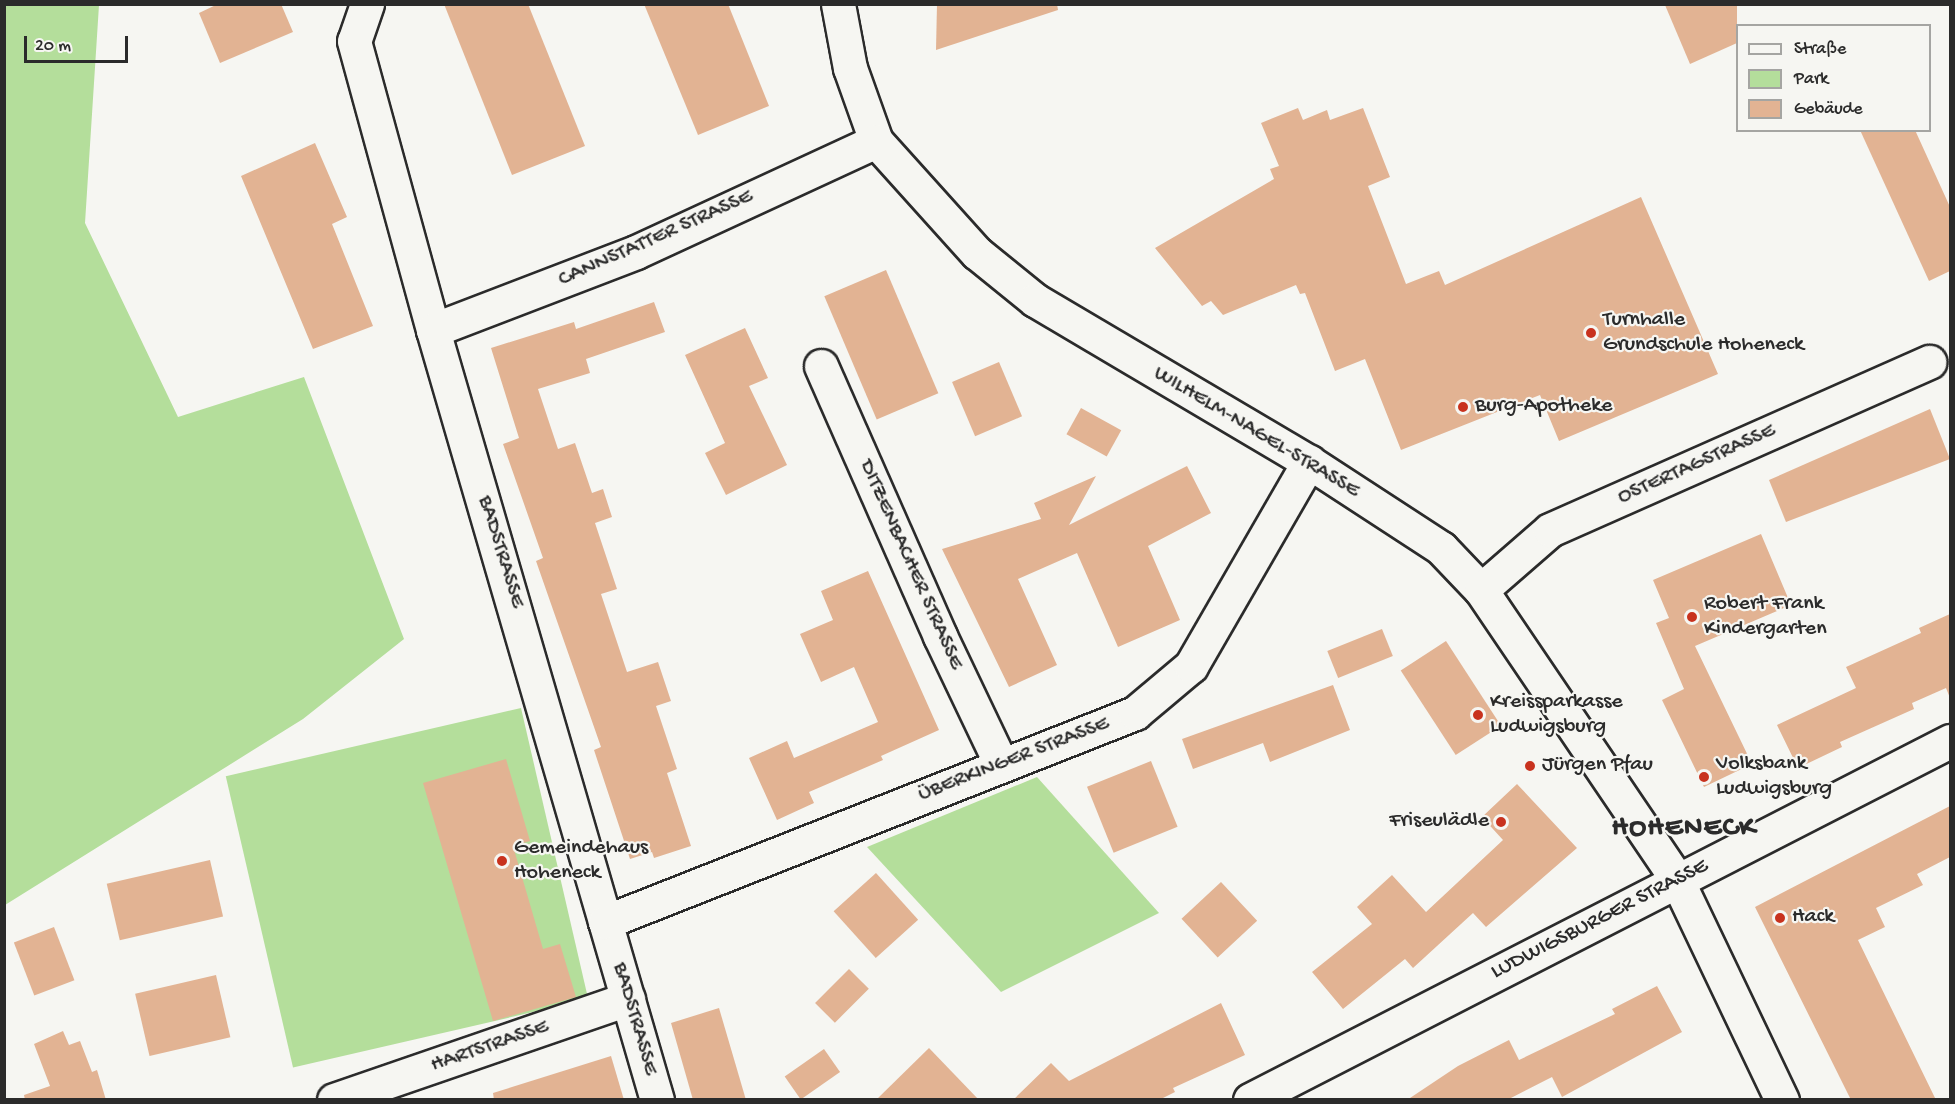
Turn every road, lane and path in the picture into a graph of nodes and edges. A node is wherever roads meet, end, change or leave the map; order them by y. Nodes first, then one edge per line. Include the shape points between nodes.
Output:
1 (367, 4) edge
2 (838, 4) edge
3 (876, 141) junction
4 (433, 330) junction
5 (1929, 362) dead end
6 (821, 366) dead end
7 (1309, 462) junction
8 (1481, 590) junction
9 (1950, 741) edge
10 (1001, 764) junction
11 (1677, 880) junction
12 (605, 922) junction
13 (628, 999) junction
14 (346, 1098) edge
15 (657, 1100) edge
16 (1250, 1100) edge
17 (1782, 1100) edge

1 - 4 street, BADSTRASSE via 354,41
2 - 3 street, WILHELM-NAGEL-STRASSE via 850,68
3 - 4 street, CANNSTATTER STRASSE via 636,252
3 - 7 street, WILHELM-NAGEL-STRASSE via 977,253 1035,300
4 - 12 street, BADSTRASSE via 536,673
5 - 8 street, OSTERTAGSTRASSE via 1550,530
6 - 10 street, DITZENBACHER STRASSE
7 - 8 street, WILHELM-NAGEL-STRASSE via 1441,548
7 - 10 street, ÜBERKINGER STRASSE via 1191,666 1136,713
8 - 11 street, WILHELM-NAGEL-STRASSE
9 - 11 street, LUDWIGSBURGER STRASSE
10 - 12 street, ÜBERKINGER STRASSE
11 - 16 street, LUDWIGSBURGER STRASSE
11 - 17 street, WILHELM-NAGEL-STRASSE
12 - 13 street, BADSTRASSE
13 - 14 street, HARTSTRASSE
13 - 15 street, BADSTRASSE

